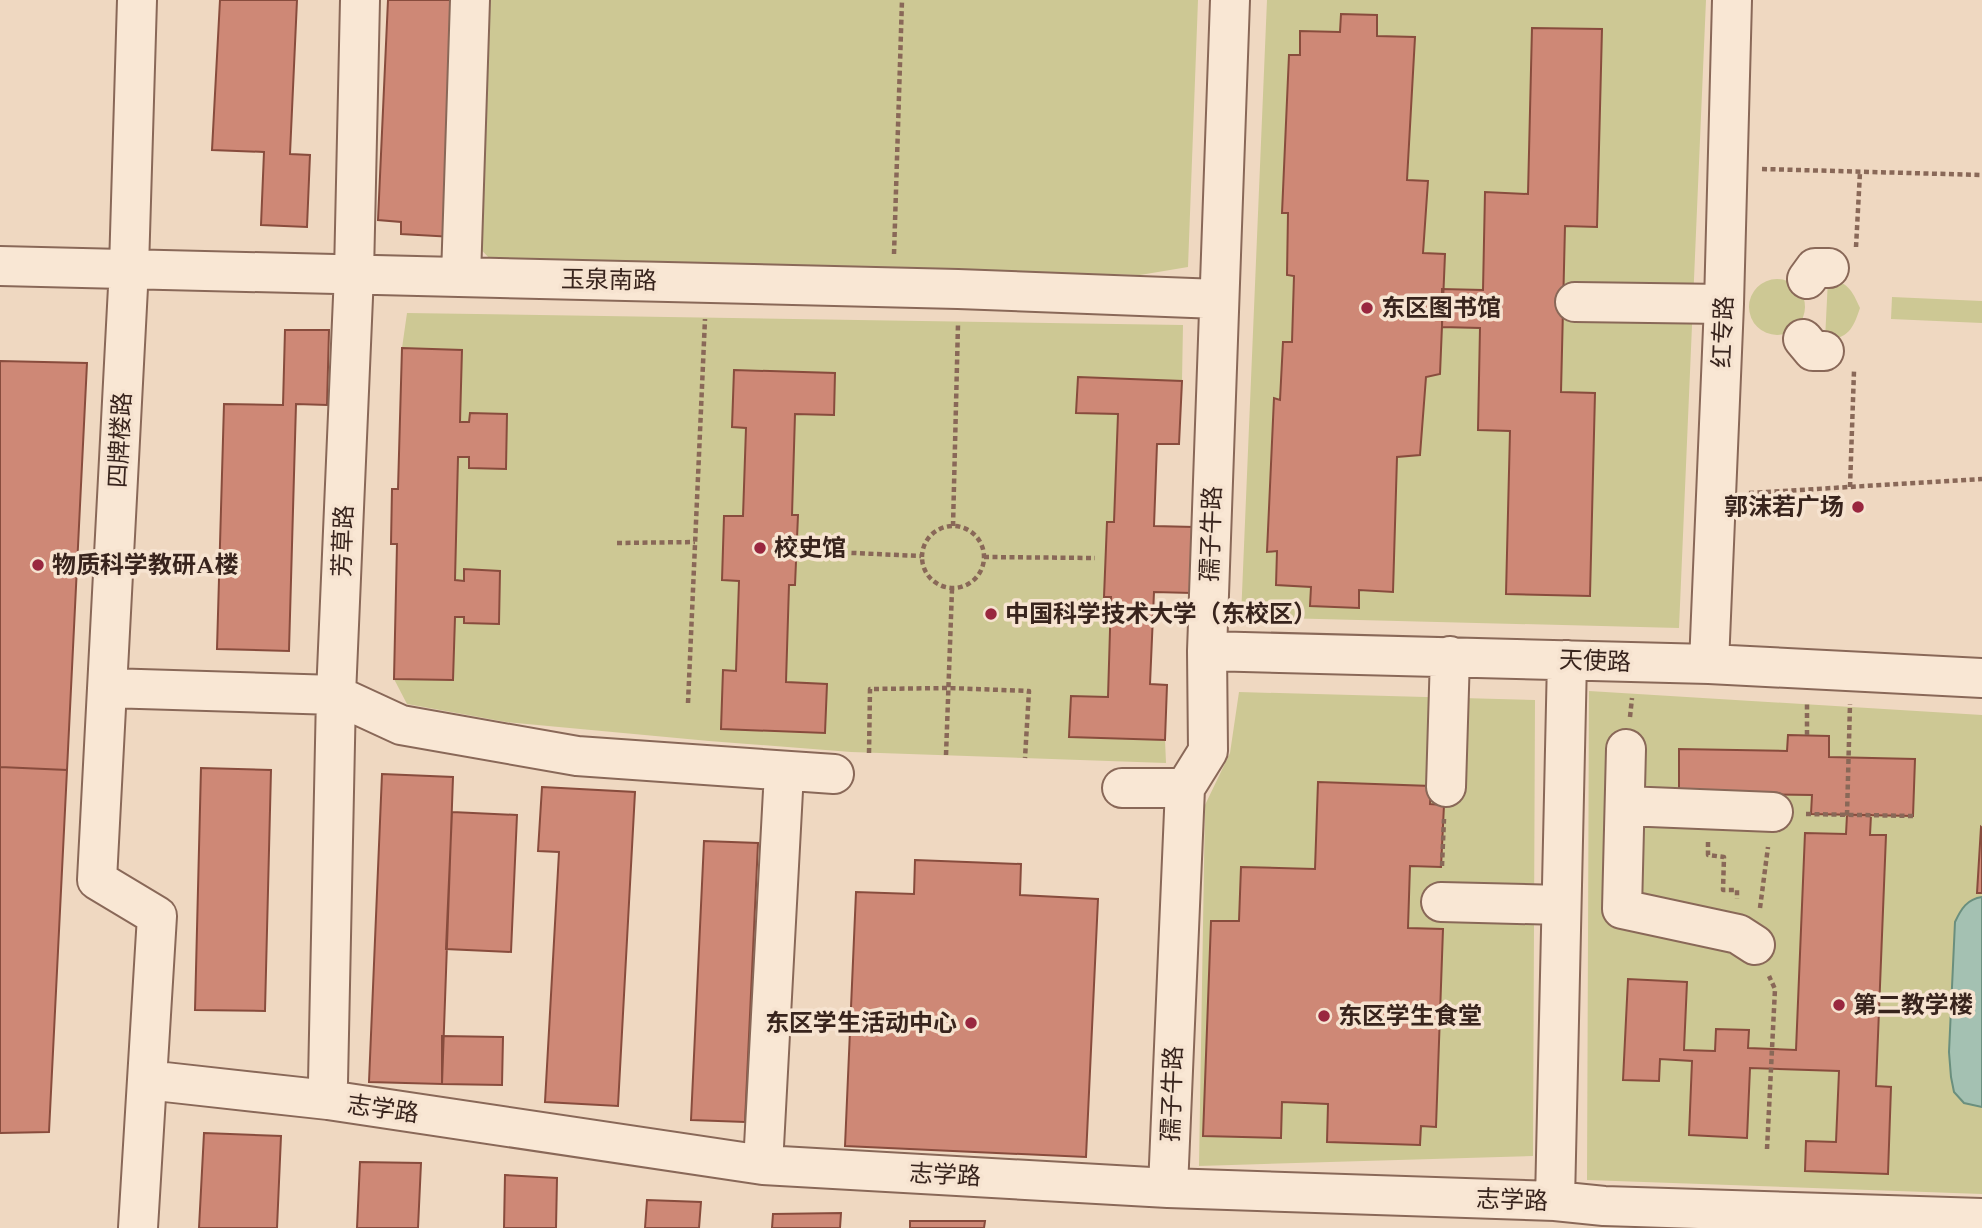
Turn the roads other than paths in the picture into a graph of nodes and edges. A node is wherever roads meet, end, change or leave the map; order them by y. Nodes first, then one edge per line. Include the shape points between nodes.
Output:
1 (137, 0) edge
2 (360, 0) edge
3 (470, 0) edge
4 (1230, 0) edge
5 (1732, 0) edge
6 (0, 266) edge
7 (129, 268) junction
8 (354, 274) junction
9 (461, 277) junction
10 (1218, 299) junction
11 (1575, 302) dead end
12 (1724, 304) junction
13 (1207, 651) junction
14 (1450, 656) junction
15 (1567, 660) junction
16 (1709, 664) junction
17 (1982, 678) edge
18 (107, 688) junction
19 (336, 695) junction
20 (1626, 749) road end
21 (784, 772) junction
22 (834, 774) dead end
23 (1446, 787) road end
24 (1122, 788) dead end
25 (1185, 788) junction
26 (1625, 806) junction
27 (1773, 813) dead end
28 (1441, 902) road end
29 (1561, 905) junction
30 (1746, 940) road end
31 (147, 1080) junction
32 (328, 1082) dead end
33 (763, 1165) junction
34 (1168, 1188) junction
35 (1555, 1201) junction
36 (1604, 1217) edge
37 (1982, 1219) edge
38 (138, 1228) edge

1 - 7 street, 四牌楼路
2 - 8 street, 芳草路
3 - 9 street
4 - 10 street, 孺子牛路
5 - 12 street, 红专路
6 - 7 street, 玉泉南路
7 - 8 street, 玉泉南路
7 - 18 street, 四牌楼路
8 - 9 street, 玉泉南路
8 - 19 street, 芳草路
9 - 10 street, 玉泉南路
10 - 13 street, 孺子牛路
11 - 12 street
12 - 16 street, 红专路
13 - 14 street, 天使路
13 - 25 street, 孺子牛路 via 1208,751
14 - 15 street, 天使路
14 - 23 street
15 - 16 street, 天使路
15 - 29 street
16 - 17 street, 天使路
18 - 19 street
18 - 31 street, 四牌楼路 via 91,804 97,880 157,916
19 - 21 street via 401,725 577,756
19 - 32 street, 芳草路
20 - 26 street
21 - 22 street
21 - 33 street
24 - 25 street
25 - 34 street, 孺子牛路
26 - 27 street
26 - 30 street via 1622,909
28 - 29 street
29 - 35 street
31 - 33 street, 志学路 via 328,1100
31 - 38 street
33 - 34 street, 志学路
34 - 35 street, 志学路
35 - 36 street, 志学路
36 - 37 street, 志学路

